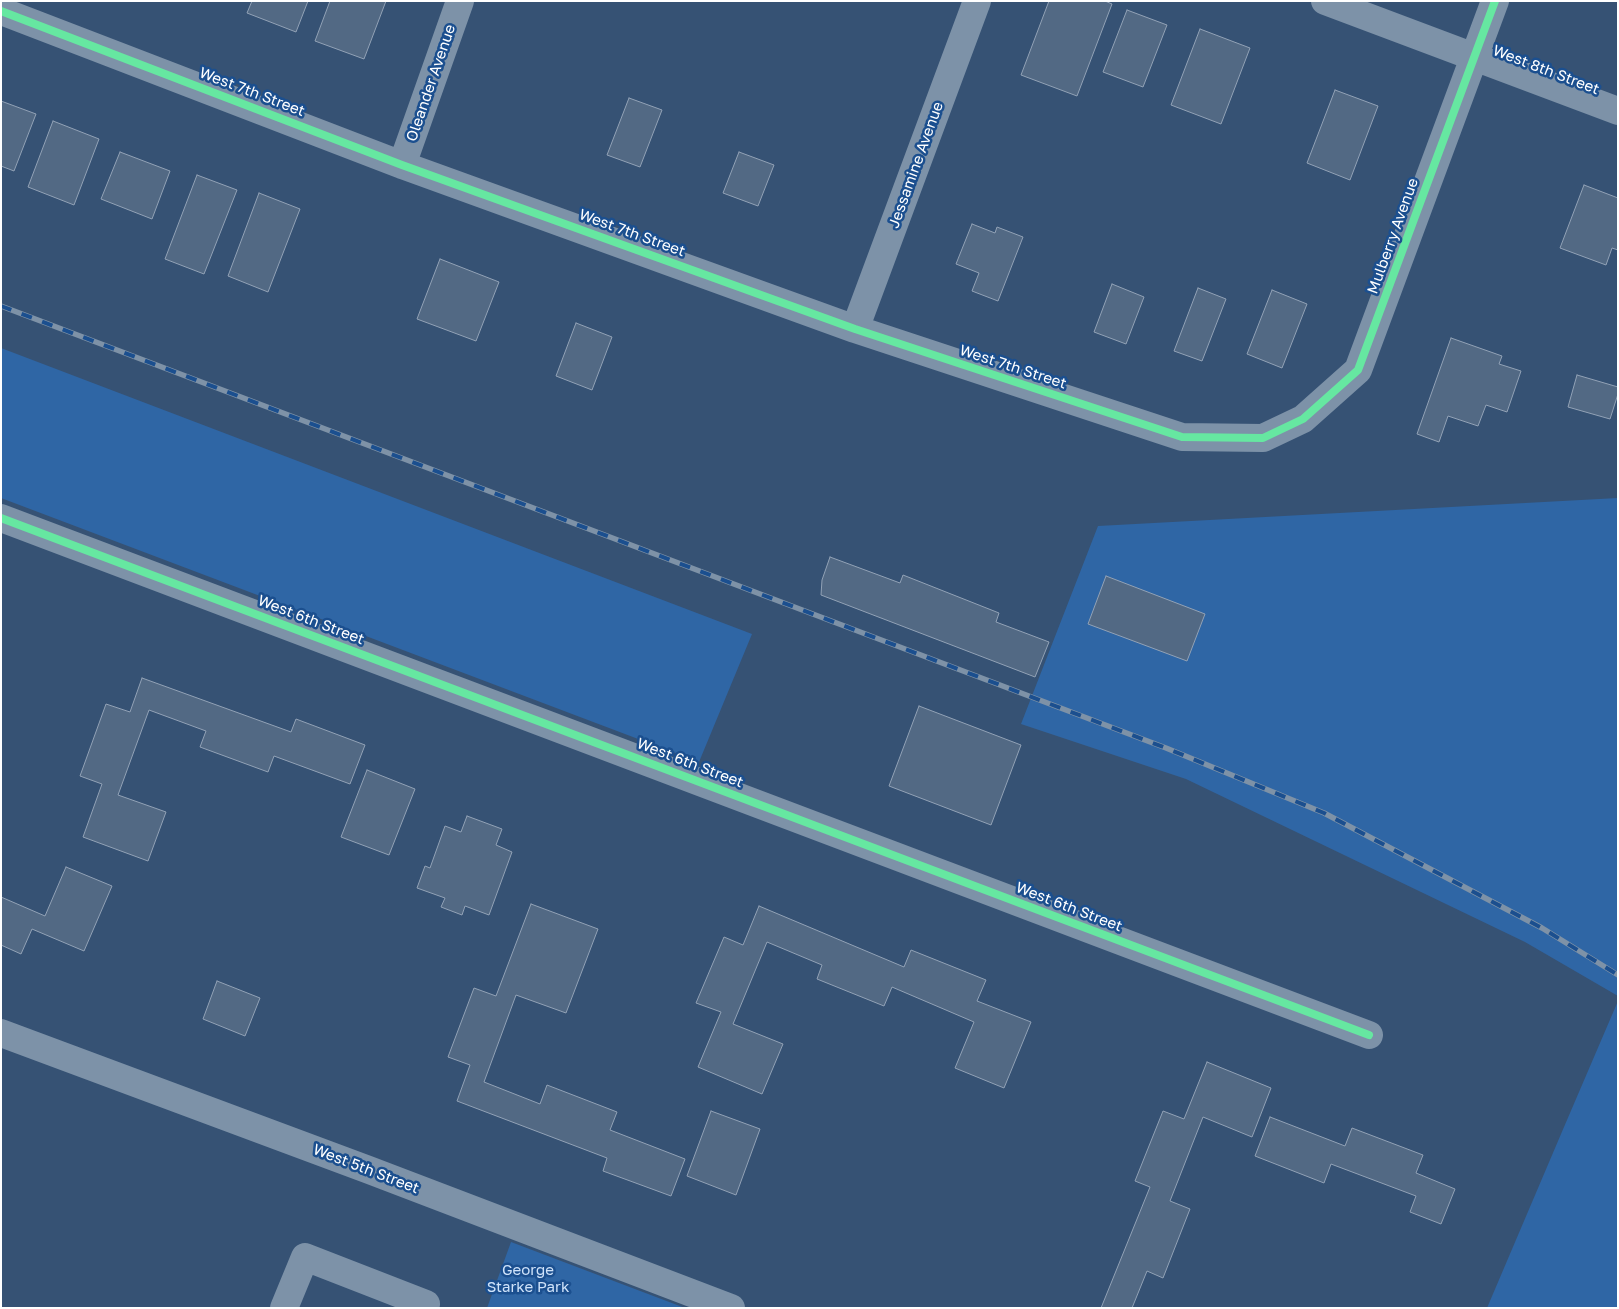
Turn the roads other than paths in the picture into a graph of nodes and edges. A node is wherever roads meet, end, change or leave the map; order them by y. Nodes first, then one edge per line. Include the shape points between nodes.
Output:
1 (460, 1) edge
2 (977, 1) edge
3 (1325, 1) edge
4 (1495, 1) edge
5 (1, 11) edge
6 (1474, 57) junction
7 (1618, 111) edge
8 (402, 165) junction
9 (855, 329) junction
10 (1263, 438) joint
11 (1, 518) edge
12 (1, 1032) edge
13 (1369, 1035) dead end
14 (284, 1308) edge
15 (425, 1308) edge
16 (731, 1308) edge

1 - 8 street, Oleander Avenue
2 - 9 street, Jessamine Avenue
3 - 6 street, West 8th Street
4 - 6 street, Mulberry Avenue
5 - 8 street, West 7th Street
6 - 7 street, West 8th Street
6 - 10 street, Mulberry Avenue via 1358,370 1303,419
8 - 9 street, West 7th Street
9 - 10 street, West 7th Street via 1182,436
11 - 13 street, West 6th Street
12 - 16 street, West 5th Street
14 - 15 street via 305,1257 426,1304

